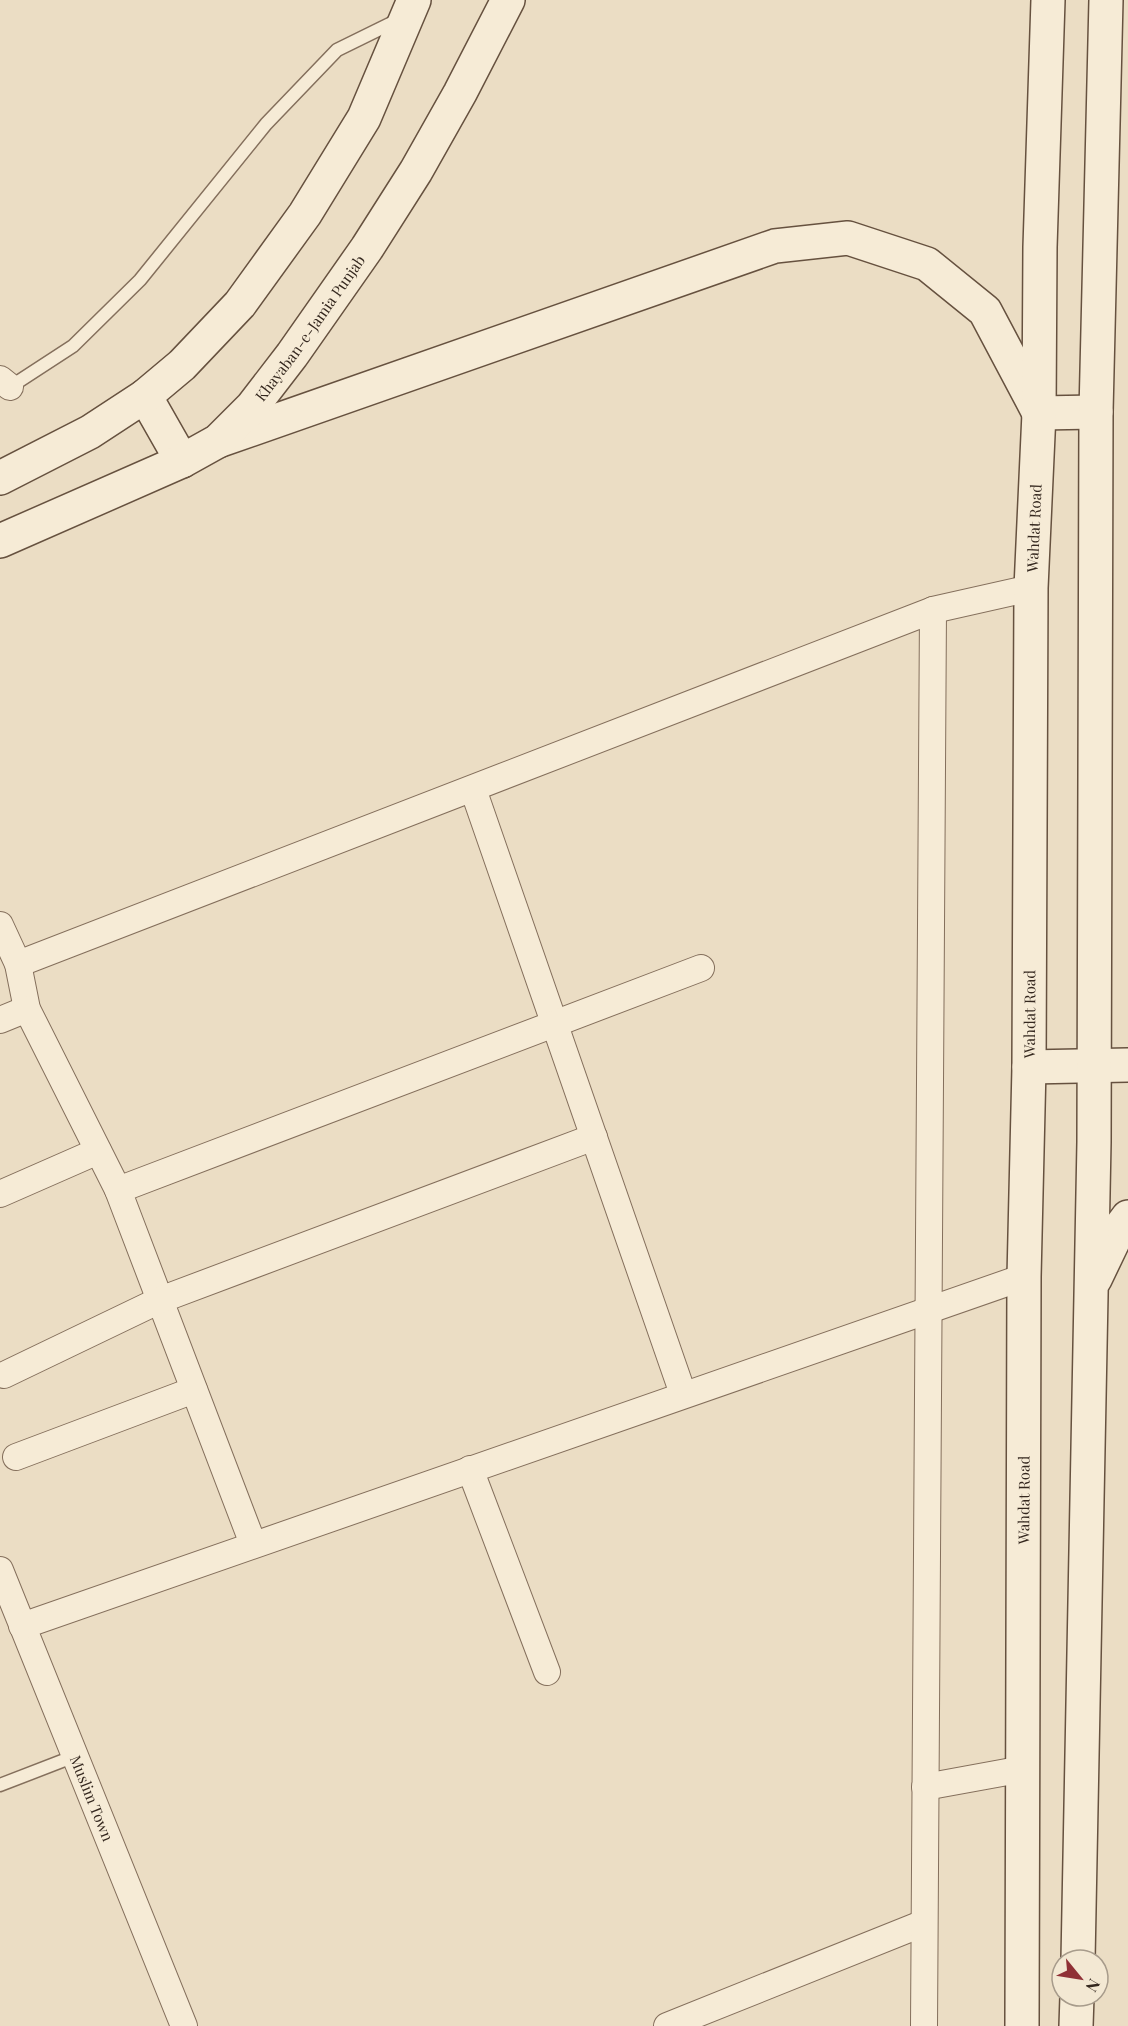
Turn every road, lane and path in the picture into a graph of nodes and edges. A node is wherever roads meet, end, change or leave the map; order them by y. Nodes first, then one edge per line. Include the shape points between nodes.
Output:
1 (508, 0) edge
2 (1048, 0) edge
3 (1106, 0) edge
4 (411, 8) edge
5 (4, 386) edge
6 (145, 396) junction
7 (1095, 412) junction
8 (1039, 413) junction
9 (218, 441) junction
10 (182, 461) junction
11 (0, 478) edge
12 (0, 541) edge
13 (1031, 588) junction
14 (933, 610) junction
15 (473, 789) junction
16 (0, 925) edge
17 (18, 964) junction
18 (701, 968) dead end
19 (27, 1009) junction
20 (0, 1020) edge
21 (555, 1024) junction
22 (1095, 1065) junction
23 (1128, 1065) edge
24 (1029, 1067) junction
25 (594, 1137) junction
26 (98, 1151) junction
27 (118, 1190) junction
28 (0, 1194) edge
29 (1128, 1217) edge
30 (1024, 1277) junction
31 (1091, 1287) junction
32 (160, 1300) junction
33 (929, 1309) junction
34 (4, 1375) dead end
35 (194, 1390) junction
36 (683, 1394) junction
37 (16, 1458) dead end
38 (470, 1469) junction
39 (253, 1544) junction
40 (0, 1570) edge
41 (22, 1626) junction
42 (546, 1672) dead end
43 (75, 1756) junction
44 (1023, 1769) junction
45 (0, 1785) edge
46 (925, 1787) junction
47 (924, 1923) junction
48 (1078, 1948) edge
49 (1077, 2008) edge
50 (184, 2026) edge
51 (667, 2026) edge
52 (924, 2026) edge
53 (1022, 2026) edge
54 (1076, 2026) edge

1 - 9 main road, Khayaban-e-Jamia Punjab via 416,171 367,248 252,407
2 - 8 main road, Wahdat Road
3 - 7 main road
4 - 5 lane via 337,50 266,124 140,280 73,346
4 - 6 main road via 364,118 305,214 240,304 182,365
6 - 10 main road
6 - 11 main road via 90,432
7 - 8 main road
7 - 22 main road
8 - 9 main road via 985,311 927,264 848,238 775,246
8 - 13 main road, Wahdat Road
9 - 10 main road, Khayaban-e-Jamia Punjab
10 - 12 main road, Khayaban-e-Jamia Punjab
13 - 14 street
13 - 24 main road, Wahdat Road
14 - 15 street
14 - 33 street
15 - 17 street
15 - 21 street
16 - 17 street
17 - 19 street
18 - 21 street
19 - 20 street
19 - 26 street
21 - 25 street
21 - 27 street
22 - 23 main road
22 - 24 main road
22 - 31 main road
24 - 30 main road, Wahdat Road
25 - 32 street
25 - 36 street
26 - 27 street
26 - 28 street
27 - 32 street
29 - 31 main road
30 - 33 street
30 - 44 main road, Wahdat Road
31 - 48 main road
32 - 34 street
32 - 35 street
33 - 36 street
33 - 46 street
35 - 37 street
35 - 39 street
36 - 38 street
38 - 39 street
38 - 42 street
39 - 41 street
40 - 41 street, Muslim Town
41 - 43 street, Muslim Town
43 - 45 lane
43 - 50 street, Muslim Town
44 - 46 street
44 - 53 main road, Wahdat Road
46 - 47 street
47 - 51 street
47 - 52 street
49 - 54 main road

